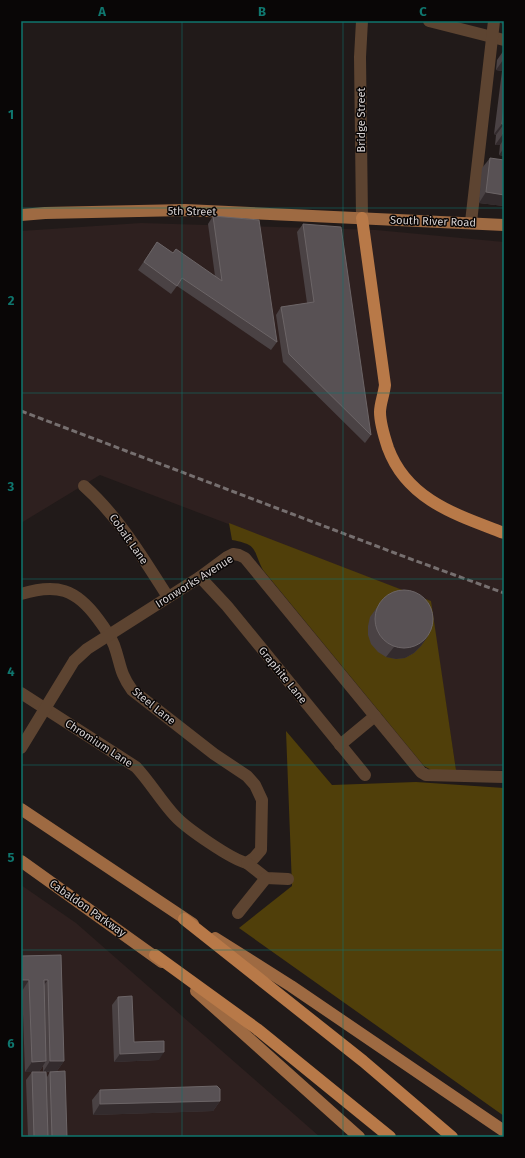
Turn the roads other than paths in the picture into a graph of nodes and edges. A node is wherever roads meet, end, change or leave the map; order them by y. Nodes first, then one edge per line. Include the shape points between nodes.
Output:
1 (362, 21) edge
2 (429, 21) edge
3 (494, 21) edge
4 (498, 39) edge
5 (21, 215) edge
6 (362, 218) junction
7 (471, 222) junction
8 (504, 225) edge
9 (84, 486) dead end
10 (504, 533) edge
11 (200, 577) junction
12 (21, 594) edge
13 (168, 597) junction
14 (109, 634) junction
15 (21, 693) edge
16 (45, 708) junction
17 (375, 716) junction
18 (340, 745) junction
19 (21, 748) edge
20 (365, 775) dead end
21 (504, 777) edge
22 (21, 809) edge
23 (21, 861) edge
24 (247, 863) junction
25 (266, 878) junction
26 (288, 879) dead end
27 (238, 913) dead end
28 (184, 919) junction
29 (155, 955) junction
30 (504, 1131) edge
31 (358, 1137) edge
32 (390, 1137) edge
33 (452, 1137) edge

1 - 6 street, Bridge Street
2 - 4 street
3 - 4 street
4 - 7 street
5 - 6 main road, 5th Street via 185,210
6 - 7 main road, South River Road
6 - 10 highway via 385,385 380,411 385,438 393,459 407,480 429,501
7 - 8 main road, South River Road
9 - 13 street, Cobalt Lane via 103,502 116,519
11 - 13 street, Ironworks Avenue
11 - 17 street, Ironworks Avenue via 230,556 239,555 245,558
11 - 18 street, Graphite Lane via 227,606
12 - 14 street, Steel Lane via 34,590 64,590 82,600
13 - 14 street, Ironworks Avenue
14 - 16 street, Ironworks Avenue via 87,648 74,661
14 - 24 street, Steel Lane via 122,677 132,690 255,784 262,800 261,850
15 - 16 street, Chromium Lane
16 - 19 street, Ironworks Avenue
16 - 24 street, Chromium Lane via 136,767 175,816 229,855
17 - 18 street
17 - 21 street, Ironworks Avenue via 426,776
18 - 20 street, Graphite Lane
22 - 28 main road
23 - 29 main road, Cabaldon Parkway
24 - 25 street, Chromium Lane
25 - 26 street
25 - 27 street
28 - 30 main road via 291,986
28 - 33 highway via 345,1046
29 - 31 main road, Cabaldon Parkway
29 - 32 highway via 257,1029

